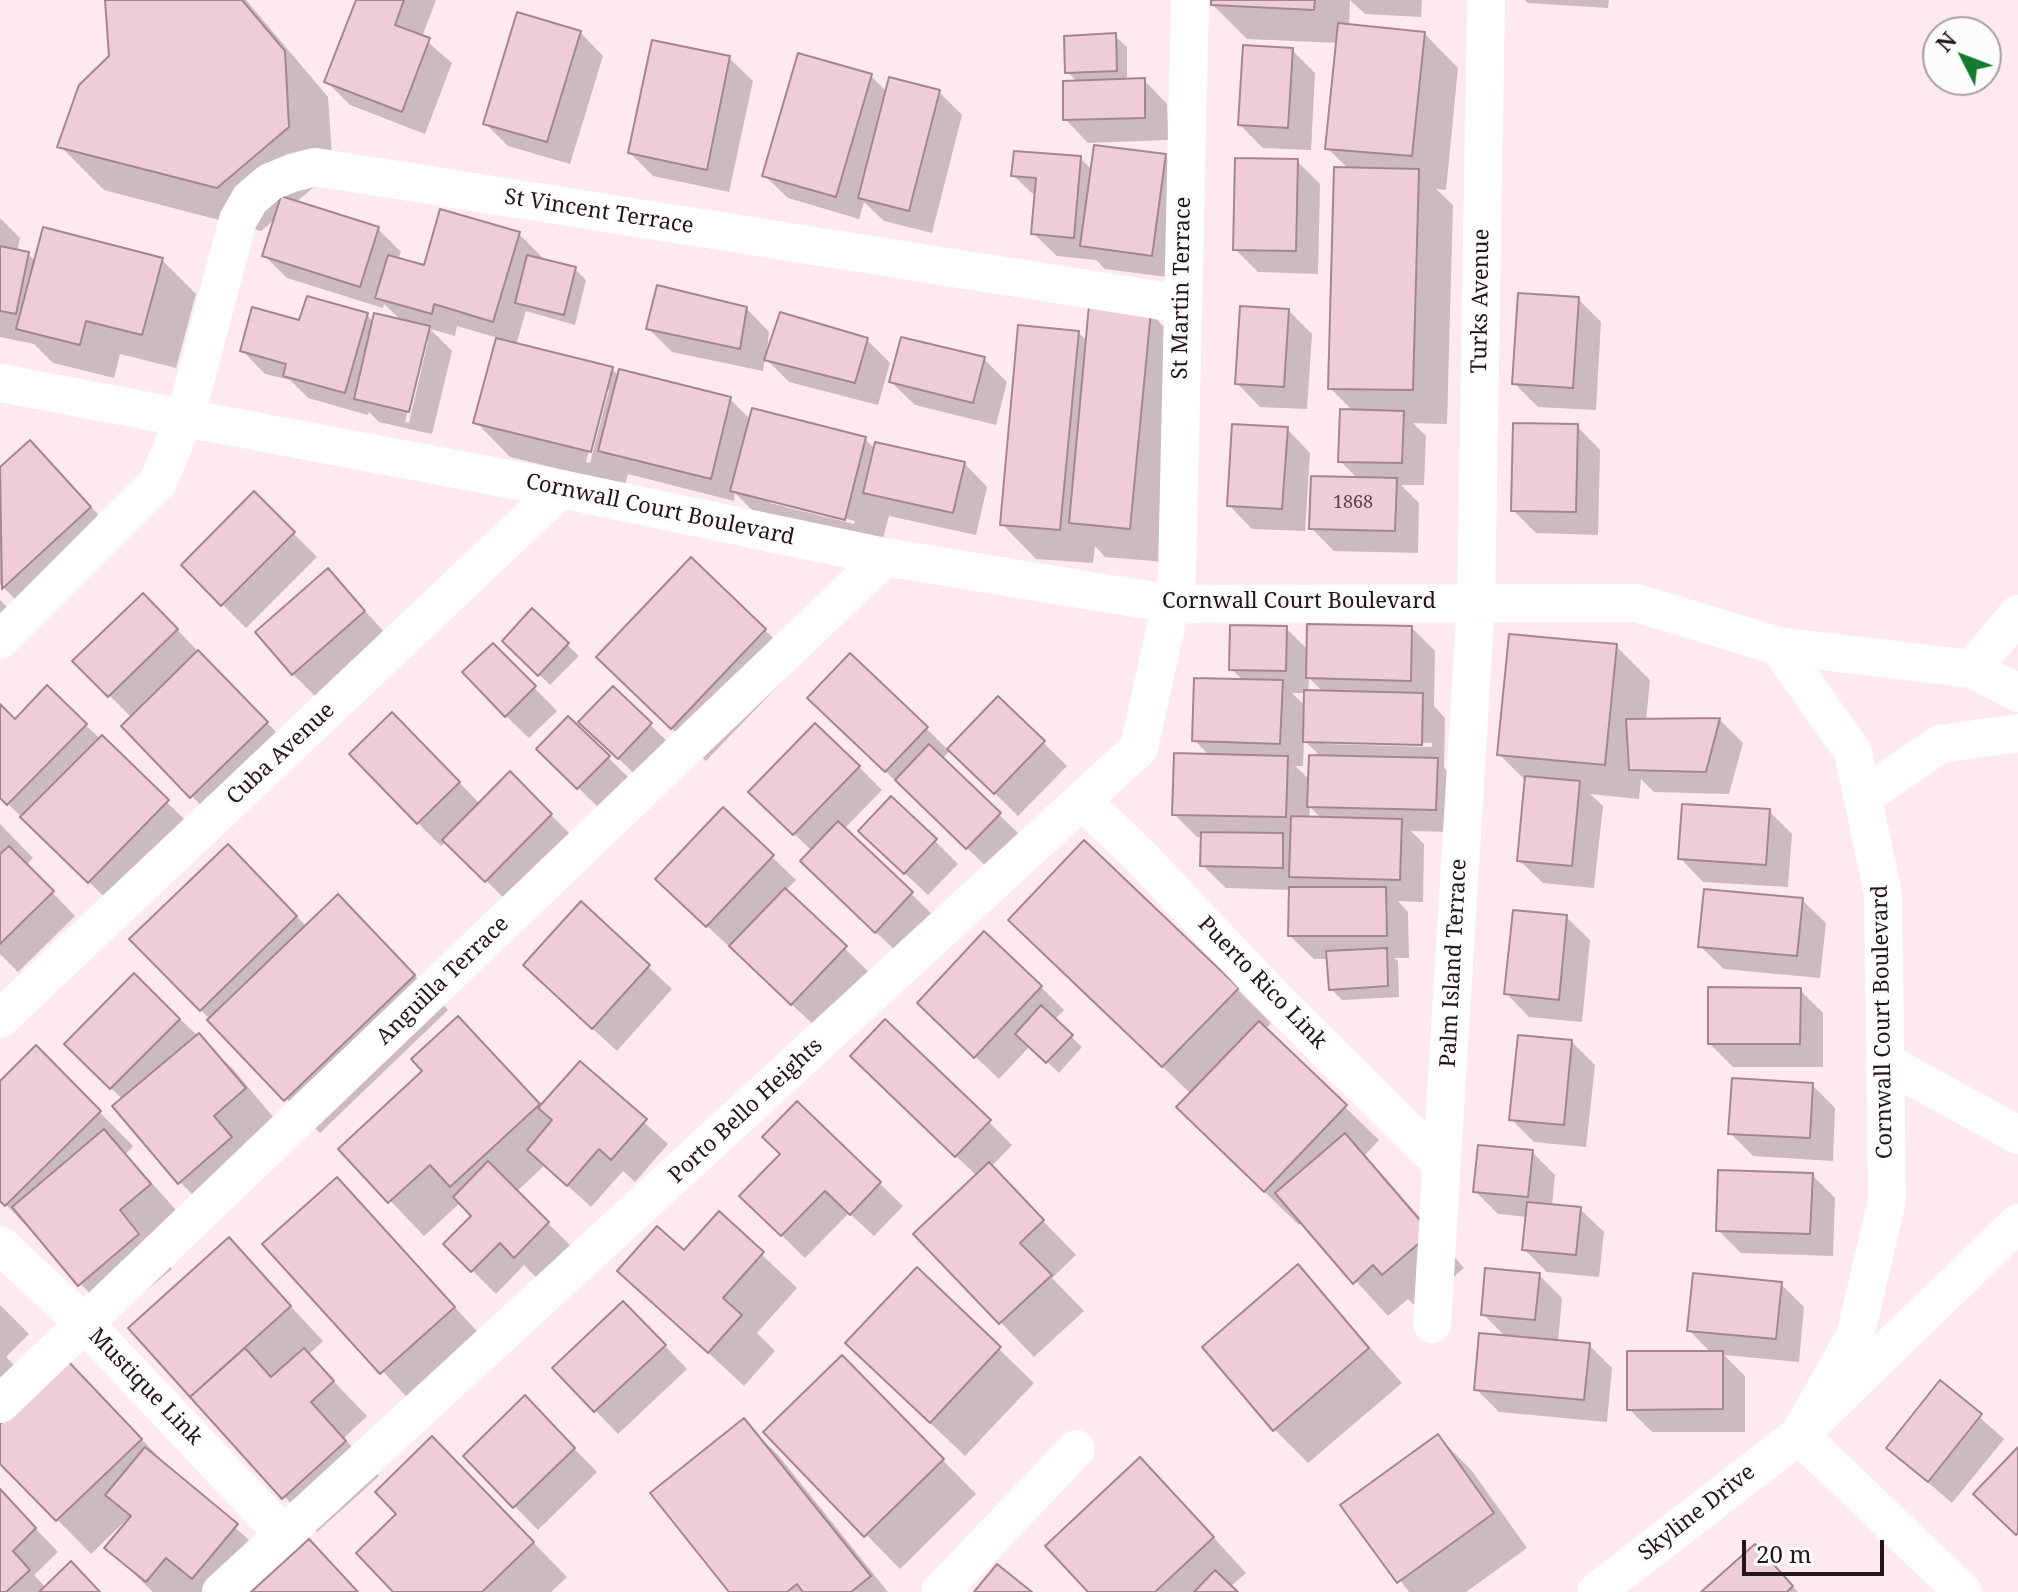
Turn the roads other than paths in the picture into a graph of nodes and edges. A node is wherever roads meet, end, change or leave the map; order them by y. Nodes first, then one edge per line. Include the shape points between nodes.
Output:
1 (1190, 0) edge
2 (1486, 0) edge
3 (1182, 304) junction
4 (0, 383) edge
5 (185, 418) junction
6 (561, 489) junction
7 (885, 557) junction
8 (1175, 590) junction
9 (1476, 603) junction
10 (2018, 614) edge
11 (0, 640) edge
12 (1778, 646) junction
13 (1972, 669) junction
14 (2018, 693) edge
15 (2018, 733) edge
16 (1863, 797) junction
17 (1083, 802) junction
18 (0, 1019) edge
19 (1885, 1062) junction
20 (2018, 1135) edge
21 (1442, 1164) junction
22 (2018, 1223) edge
23 (0, 1245) edge
24 (85, 1324) junction
25 (1432, 1324) dead end
26 (0, 1404) edge
27 (1799, 1435) junction
28 (1076, 1449) dead end
29 (284, 1535) junction
30 (221, 1592) edge
31 (940, 1592) edge
32 (1596, 1592) edge
33 (1963, 1592) edge

1 - 3 street, St Martin Terrace
2 - 9 street, Turks Avenue
3 - 5 street, St Vincent Terrace via 315,167 270,182 250,199 238,220
3 - 8 street, St Martin Terrace
4 - 5 street, Cornwall Court Boulevard
5 - 6 street, Cornwall Court Boulevard
5 - 11 street via 158,482
6 - 7 street, Cornwall Court Boulevard
6 - 18 street, Cuba Avenue
7 - 8 street, Cornwall Court Boulevard
7 - 24 street, Anguilla Terrace
8 - 9 street, Cornwall Court Boulevard
8 - 17 street, Porto Bello Heights via 1139,748
9 - 12 street, Cornwall Court Boulevard via 1637,603
9 - 21 street, Palm Island Terrace
10 - 13 street
12 - 13 street
12 - 16 street, Cornwall Court Boulevard via 1853,752
13 - 14 street
15 - 16 street via 1940,744
16 - 19 street, Cornwall Court Boulevard via 1883,894
17 - 21 street, Puerto Rico Link
17 - 29 street, Porto Bello Heights
19 - 20 street
19 - 27 street, Cornwall Court Boulevard via 1887,1201 1855,1336
21 - 25 street, Palm Island Terrace
22 - 27 street, Skyline Drive
23 - 24 street, Mustique Link
24 - 26 street, Anguilla Terrace
24 - 29 street, Mustique Link
27 - 32 street, Skyline Drive
27 - 33 street
28 - 31 street
29 - 30 street, Porto Bello Heights

